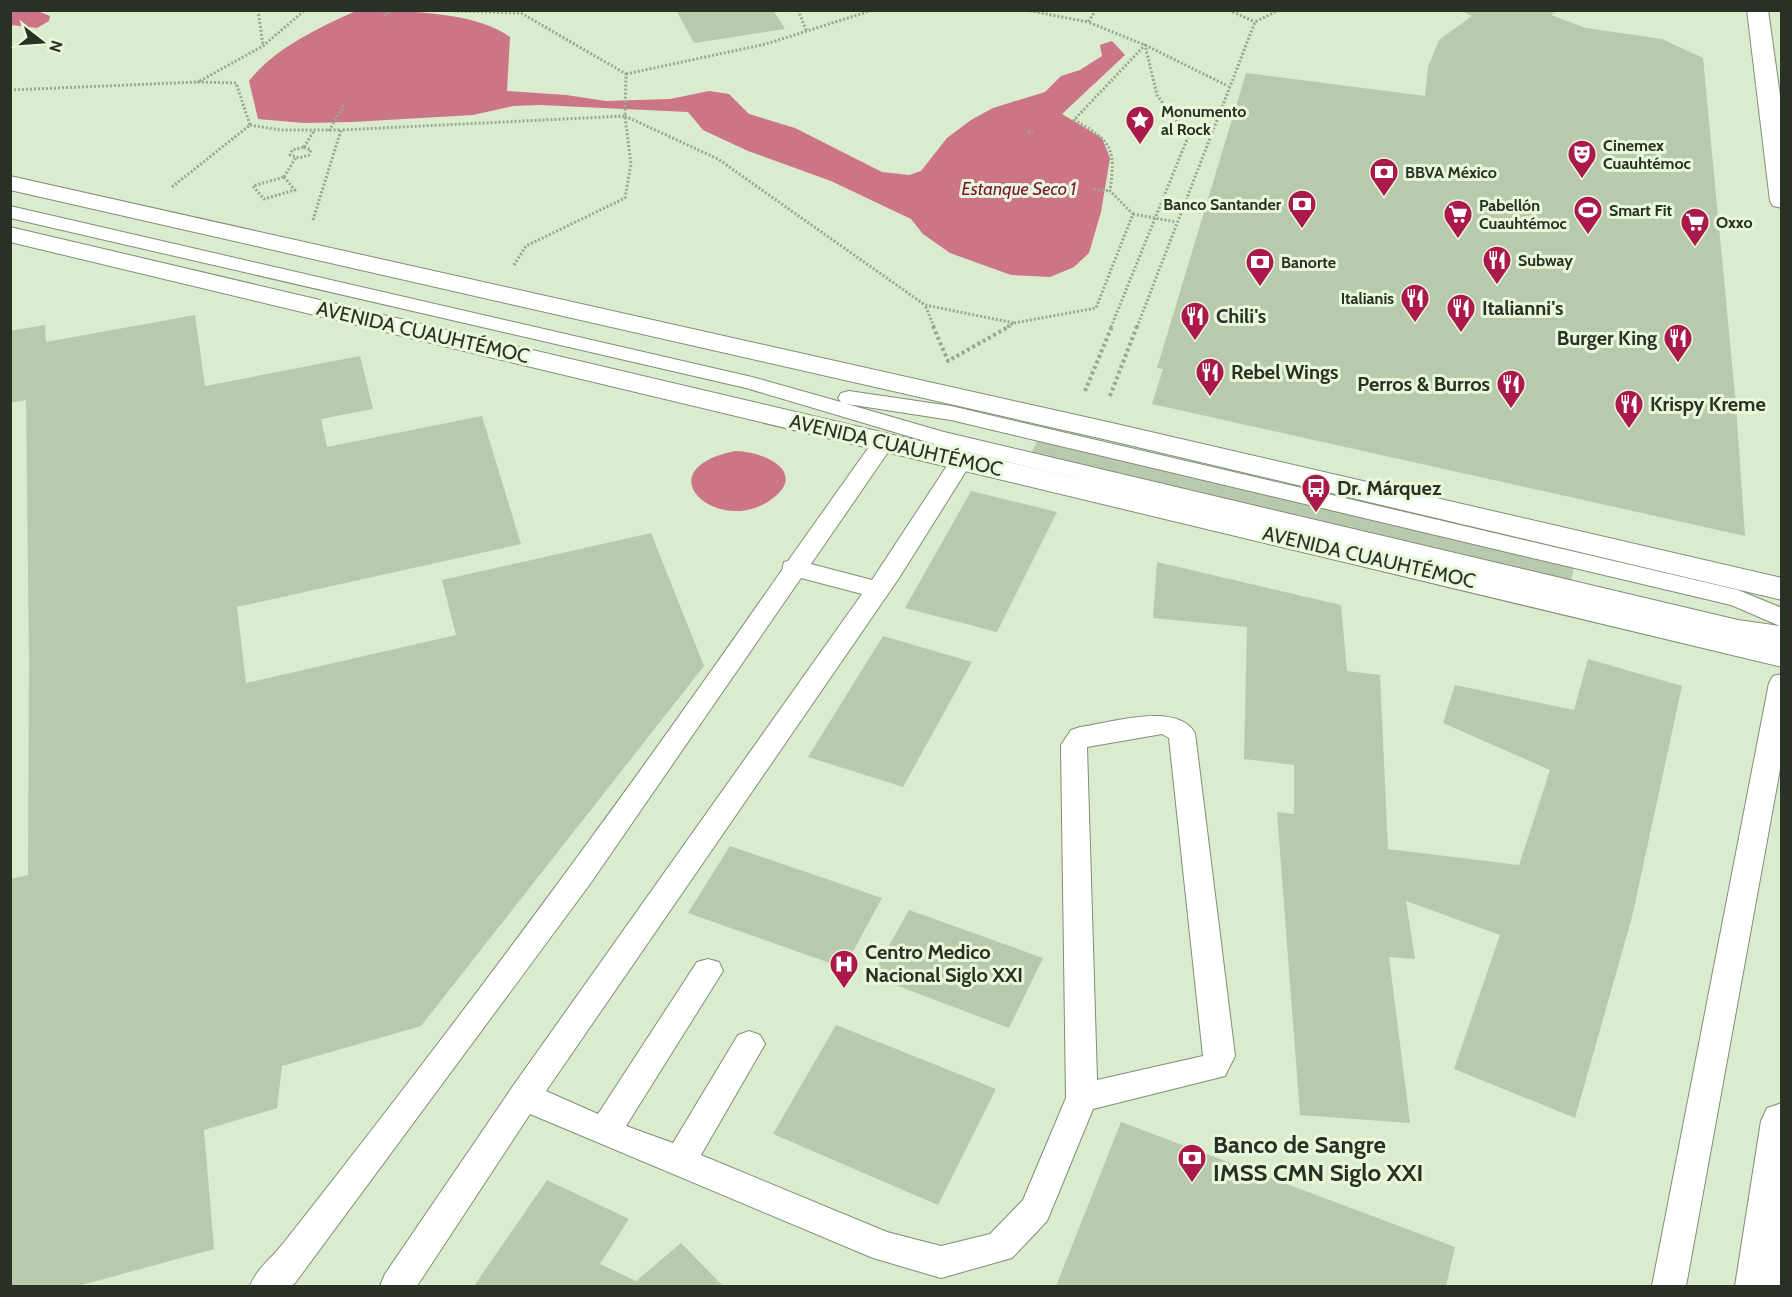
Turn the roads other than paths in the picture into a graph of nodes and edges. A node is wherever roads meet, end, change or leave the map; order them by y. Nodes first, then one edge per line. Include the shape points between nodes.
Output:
1 (1758, 10) edge
2 (10, 183) edge
3 (1782, 201) edge
4 (10, 212) edge
5 (10, 234) edge
6 (752, 383) junction
7 (884, 442) junction
8 (962, 460) junction
9 (793, 568) junction
10 (1782, 589) edge
11 (876, 590) junction
12 (1782, 618) edge
13 (1782, 635) edge
14 (1782, 656) edge
15 (1782, 683) edge
16 (708, 971) dead end
17 (749, 1044) dead end
18 (524, 1096) junction
19 (1082, 1098) junction
20 (1782, 1121) edge
21 (604, 1132) junction
22 (680, 1161) junction
23 (267, 1287) edge
24 (397, 1287) edge
25 (1670, 1287) edge
26 (1757, 1287) edge

1 - 3 main road
2 - 10 main road via 1112,432
4 - 6 lane
5 - 7 main road, AVENIDA CUAUHTÉMOC
6 - 12 lane via 951,413 1726,595
6 - 13 lane via 938,438 1738,629
7 - 8 main road, AVENIDA CUAUHTÉMOC
7 - 9 lane
8 - 11 lane
8 - 14 main road, AVENIDA CUAUHTÉMOC
9 - 11 lane
9 - 23 lane via 677,740 441,1068
11 - 18 lane
15 - 25 lane
16 - 21 lane
17 - 22 lane
18 - 21 lane
18 - 24 lane
19 - 19 lane via 1074,745 1080,737 1166,724 1182,733 1219,1056 1214,1066 1202,1070
19 - 22 lane via 1035,1210 1000,1247 941,1262 885,1247
20 - 26 main road
21 - 22 lane

